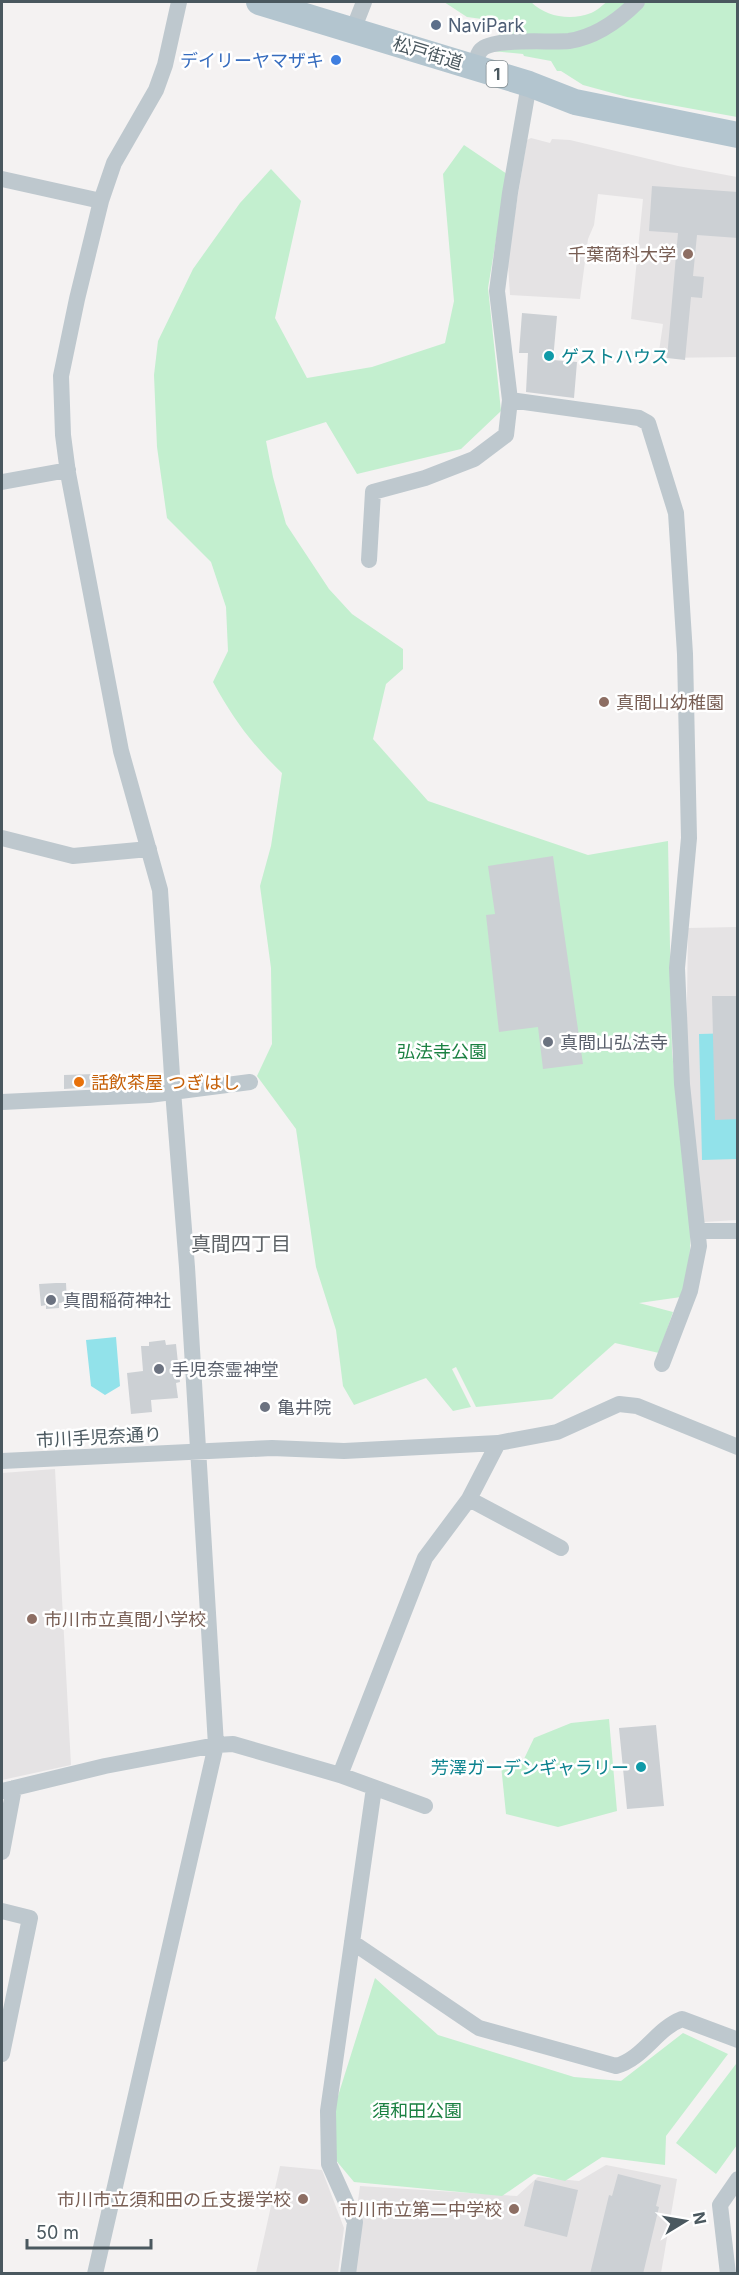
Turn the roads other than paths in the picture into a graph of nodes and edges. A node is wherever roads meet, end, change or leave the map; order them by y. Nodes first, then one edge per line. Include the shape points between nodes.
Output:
1 (179, 2) edge
2 (259, 2) edge
3 (364, 2) edge
4 (637, 2) edge
5 (352, 30) junction
6 (474, 68) junction
7 (529, 84) junction
8 (738, 135) edge
9 (2, 179) edge
10 (101, 201) junction
11 (510, 400) junction
12 (68, 470) junction
13 (2, 482) edge
14 (369, 560) dead end
15 (2, 838) edge
16 (150, 849) junction
17 (250, 1082) dead end
18 (173, 1091) junction
19 (2, 1102) edge
20 (699, 1231) junction
21 (738, 1231) edge
22 (662, 1364) dead end
23 (498, 1443) junction
24 (738, 1447) edge
25 (199, 1452) junction
26 (2, 1461) edge
27 (469, 1499) junction
28 (561, 1548) dead end
29 (216, 1744) junction
30 (340, 1775) junction
31 (374, 1788) junction
32 (8, 1790) edge
33 (425, 1806) dead end
34 (2, 1852) edge
35 (2, 1911) edge
36 (352, 1942) junction
37 (738, 2040) edge
38 (2, 2054) edge
39 (738, 2179) edge
40 (95, 2274) edge
41 (348, 2274) edge
42 (728, 2274) edge

1 - 10 street via 156,90 114,163
2 - 5 main road, 松戸街道 / 1
3 - 5 street
4 - 6 street via 592,35 486,46
5 - 6 main road, 松戸街道 / 1
6 - 7 main road, 松戸街道 / 1
7 - 8 main road, 松戸街道 / 1 via 597,108
7 - 11 street via 497,291
9 - 10 street
10 - 12 street via 61,376
11 - 14 street via 506,435 474,459 373,492
11 - 20 street via 639,418 648,423 676,513 685,654 689,838 677,968 682,1084
12 - 13 street
12 - 16 street via 121,751
15 - 16 street via 73,856
16 - 18 street via 160,890
17 - 18 street
18 - 19 street
18 - 25 street
20 - 21 street
20 - 22 street via 690,1291
23 - 24 street, 市川手児奈通り via 557,1432 619,1404 637,1406
23 - 25 street, 市川手児奈通り
23 - 27 street
25 - 26 street, 市川手児奈通り
25 - 29 street
27 - 28 street
27 - 30 street via 425,1558
29 - 30 street via 233,1744
29 - 32 street
29 - 40 street
30 - 31 street
31 - 33 street
31 - 36 street
32 - 34 street
35 - 38 street via 30,1918
36 - 37 street via 479,2028 616,2066 628,2063 672,2023 682,2019
36 - 41 street via 328,2111 329,2164 355,2222
39 - 42 street via 720,2205

